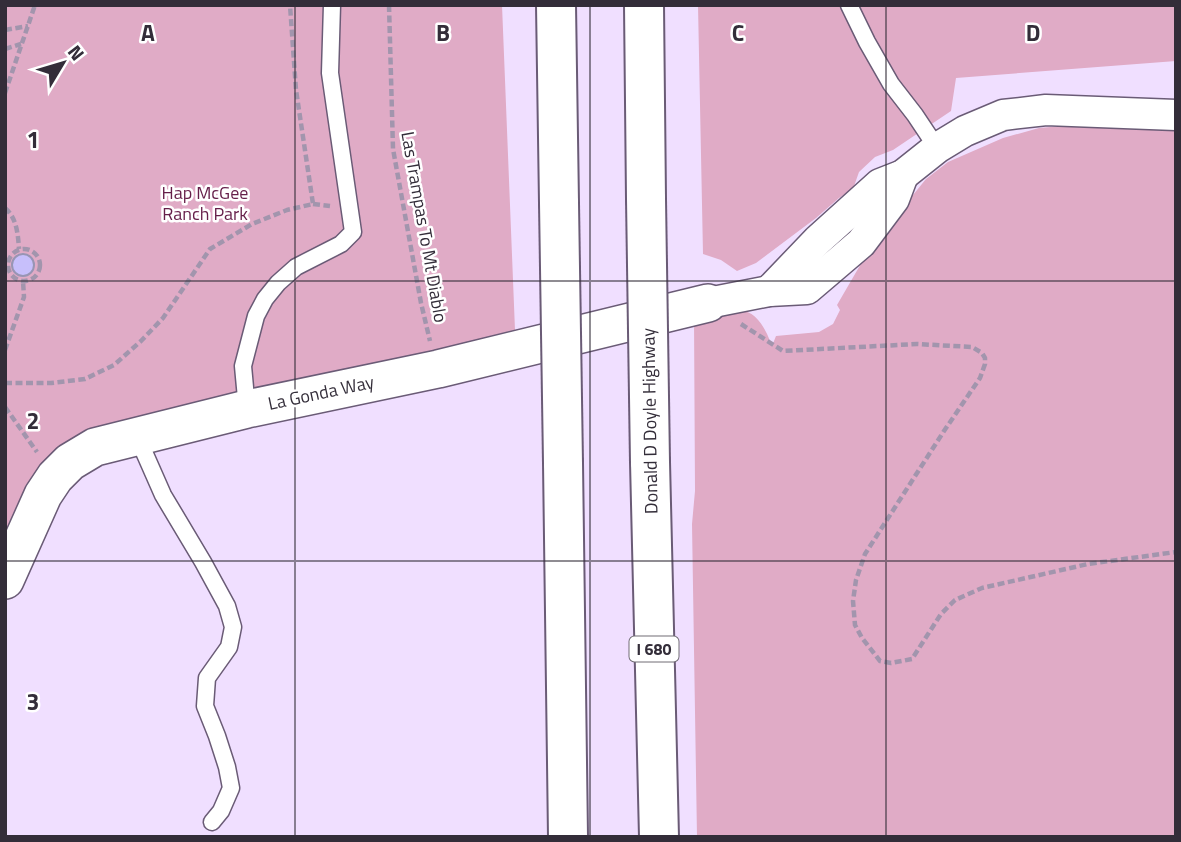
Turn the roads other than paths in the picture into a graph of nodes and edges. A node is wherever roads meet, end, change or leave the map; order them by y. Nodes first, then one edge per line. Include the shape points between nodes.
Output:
1 (332, 5) edge
2 (556, 5) edge
3 (644, 5) edge
4 (849, 5) edge
5 (1176, 115) edge
6 (937, 148) junction
7 (708, 303) joint
8 (247, 409) junction
9 (137, 436) junction
10 (5, 579) edge
11 (212, 821) dead end
12 (568, 837) edge
13 (659, 837) edge

1 - 8 lane via 330,73 353,232 341,244 296,267 265,299 243,366
2 - 12 highway, bridge
3 - 13 highway, Donald D Doyle Highway / I 680, bridge
4 - 6 lane via 891,84
5 - 6 street via 1046,110 1003,115
6 - 7 street via 903,175 894,199 861,243 807,289
7 - 8 street, La Gonda Way via 438,369
8 - 9 street, La Gonda Way
9 - 10 street, La Gonda Way via 95,447 55,477
9 - 11 lane via 163,495 227,606 233,627 229,647 206,678 205,706 231,788

